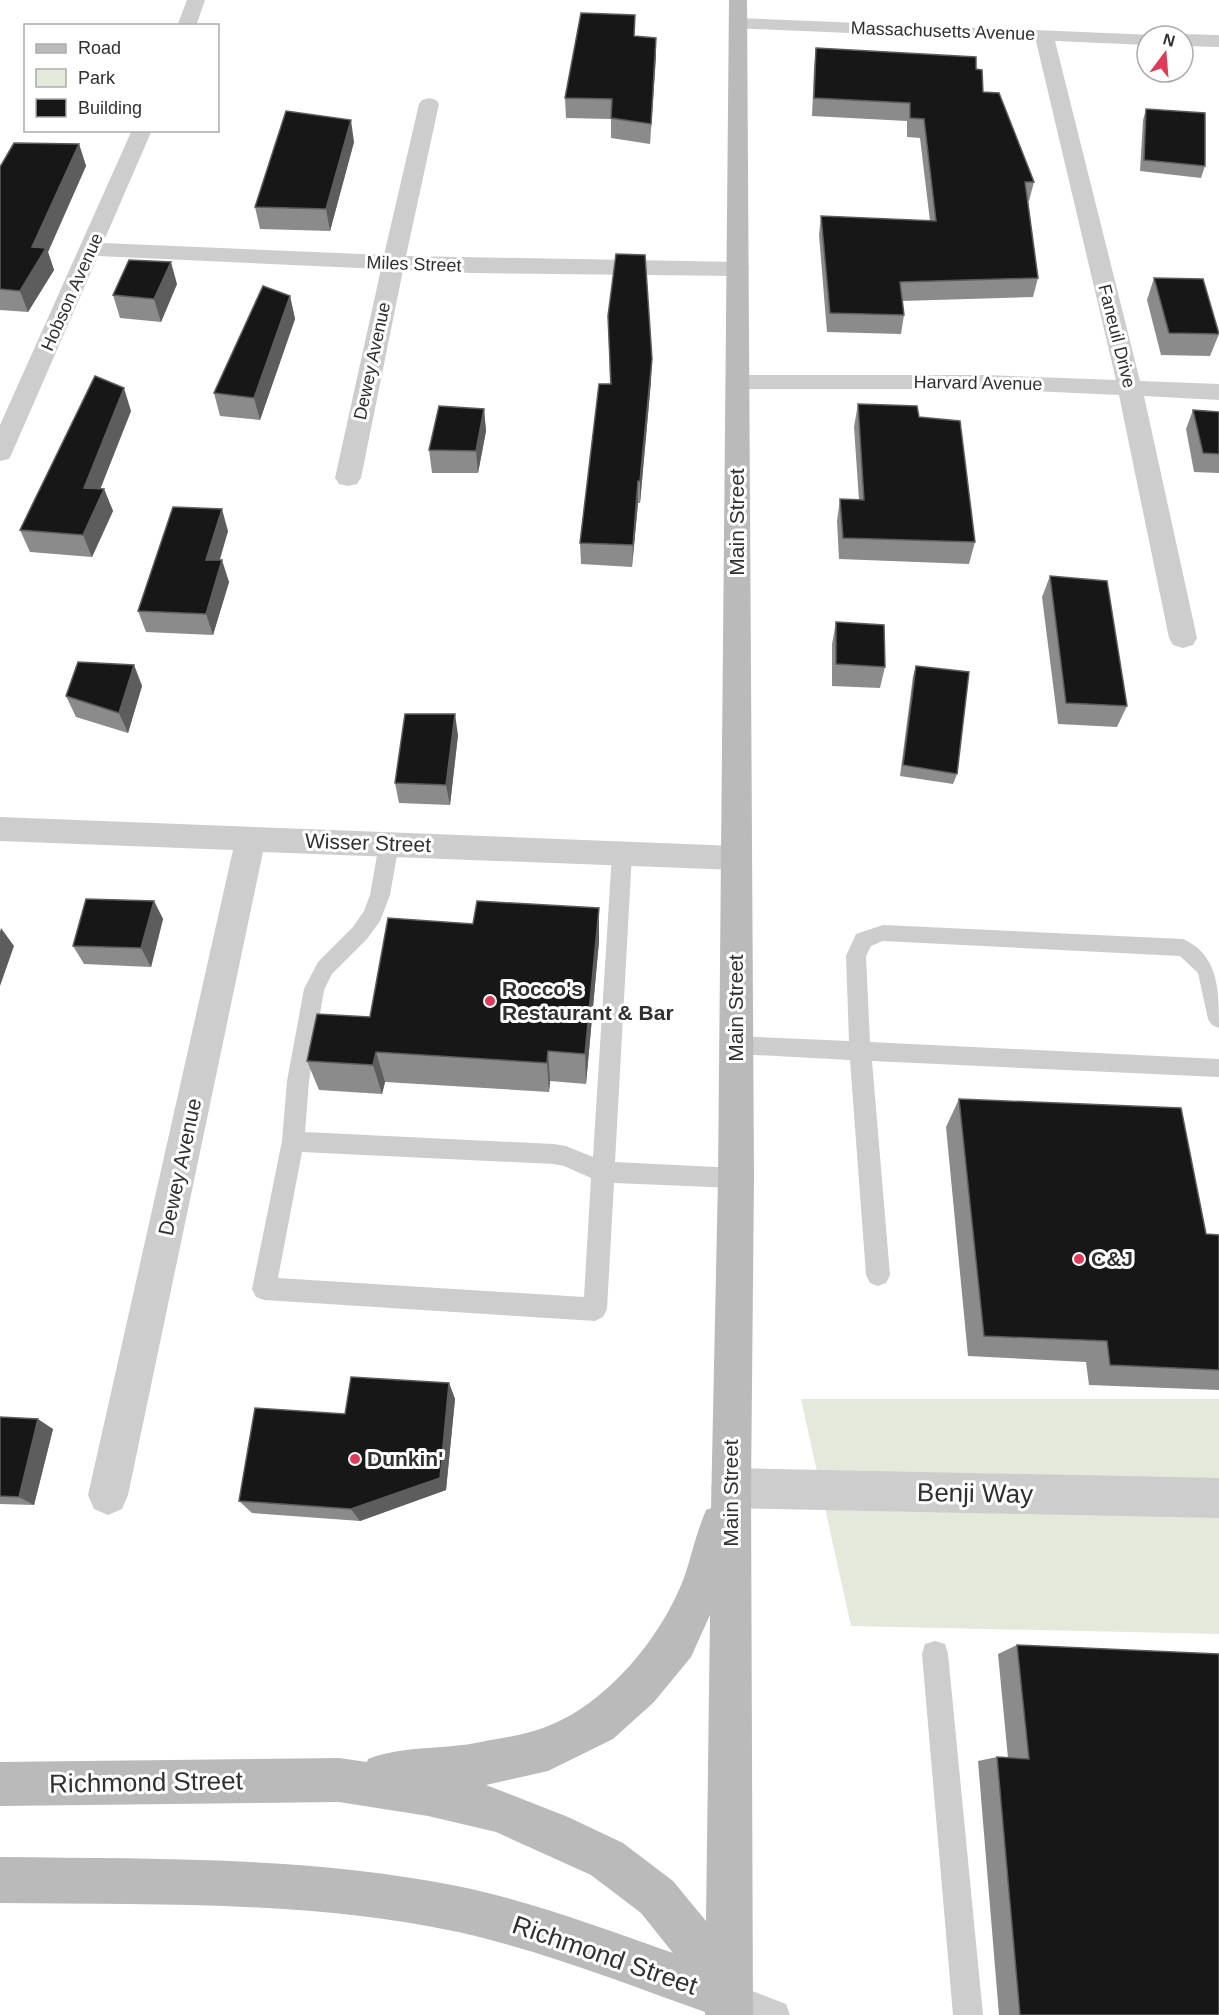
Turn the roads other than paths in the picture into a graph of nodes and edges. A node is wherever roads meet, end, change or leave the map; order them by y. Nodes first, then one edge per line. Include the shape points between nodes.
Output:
1 (196, 0) edge
2 (738, 12) edge
3 (187, 24) edge
4 (1044, 35) junction
5 (1135, 39) edge
6 (1195, 40) edge
7 (1219, 41) edge
8 (429, 104) dead end
9 (141, 132) edge
10 (91, 249) junction
11 (393, 263) junction
12 (738, 269) junction
13 (738, 382) junction
14 (1130, 388) junction
15 (1219, 392) edge
16 (0, 453) edge
17 (348, 478) dead end
18 (1183, 638) dead end
19 (0, 829) edge
20 (251, 838) junction
21 (389, 844) junction
22 (622, 854) junction
23 (736, 858) junction
24 (1219, 1019) edge
25 (736, 1045) junction
26 (860, 1051) junction
27 (1219, 1068) edge
28 (293, 1141) junction
29 (602, 1172) junction
30 (736, 1178) junction
31 (878, 1275) dead end
32 (731, 1488) junction
33 (108, 1495) dead end
34 (1219, 1498) edge
35 (935, 1654) dead end
36 (339, 1780) junction
37 (0, 1784) edge
38 (0, 1880) edge
39 (729, 2006) edge
40 (775, 2015) edge
41 (968, 2015) edge

1 - 3 street
2 - 4 street, Massachusetts Avenue
2 - 12 main road, Main Street
4 - 5 street, Massachusetts Avenue
4 - 14 street, Faneuil Drive
6 - 7 street
8 - 11 street, Dewey Avenue
9 - 10 street, Hobson Avenue
10 - 11 street, Miles Street
10 - 16 street, Hobson Avenue
11 - 12 street, Miles Street
11 - 17 street, Dewey Avenue
12 - 13 main road, Main Street
13 - 14 street, Harvard Avenue via 986,382
13 - 23 main road, Main Street
14 - 15 street, Harvard Avenue
14 - 18 street, Faneuil Drive
19 - 20 street, Wisser Street
20 - 21 street, Wisser Street
20 - 33 street, Dewey Avenue
21 - 22 street, Wisser Street
21 - 28 lane via 374,915 325,968 314,989 297,1081
22 - 23 street, Wisser Street
22 - 29 lane
23 - 25 main road, Main Street
24 - 26 lane via 1207,966 1198,955 1183,948 883,933 863,939 857,950
25 - 26 lane
25 - 30 main road, Main Street
26 - 27 lane
26 - 31 lane
28 - 29 lane via 554,1154
28 - 29 lane via 264,1289 595,1309
29 - 30 lane
30 - 32 main road, Main Street
32 - 34 street, Benji Way
32 - 36 main road via 704,1580 676,1642 639,1687 598,1724 548,1749 478,1765
32 - 39 main road, Main Street
35 - 41 lane
36 - 37 main road, Richmond Street
36 - 39 main road, Richmond Street via 497,1810 607,1859 657,1897 696,1945
38 - 39 main road, Richmond Street via 269,1885 364,1893 458,1909 537,1930
39 - 40 lane

